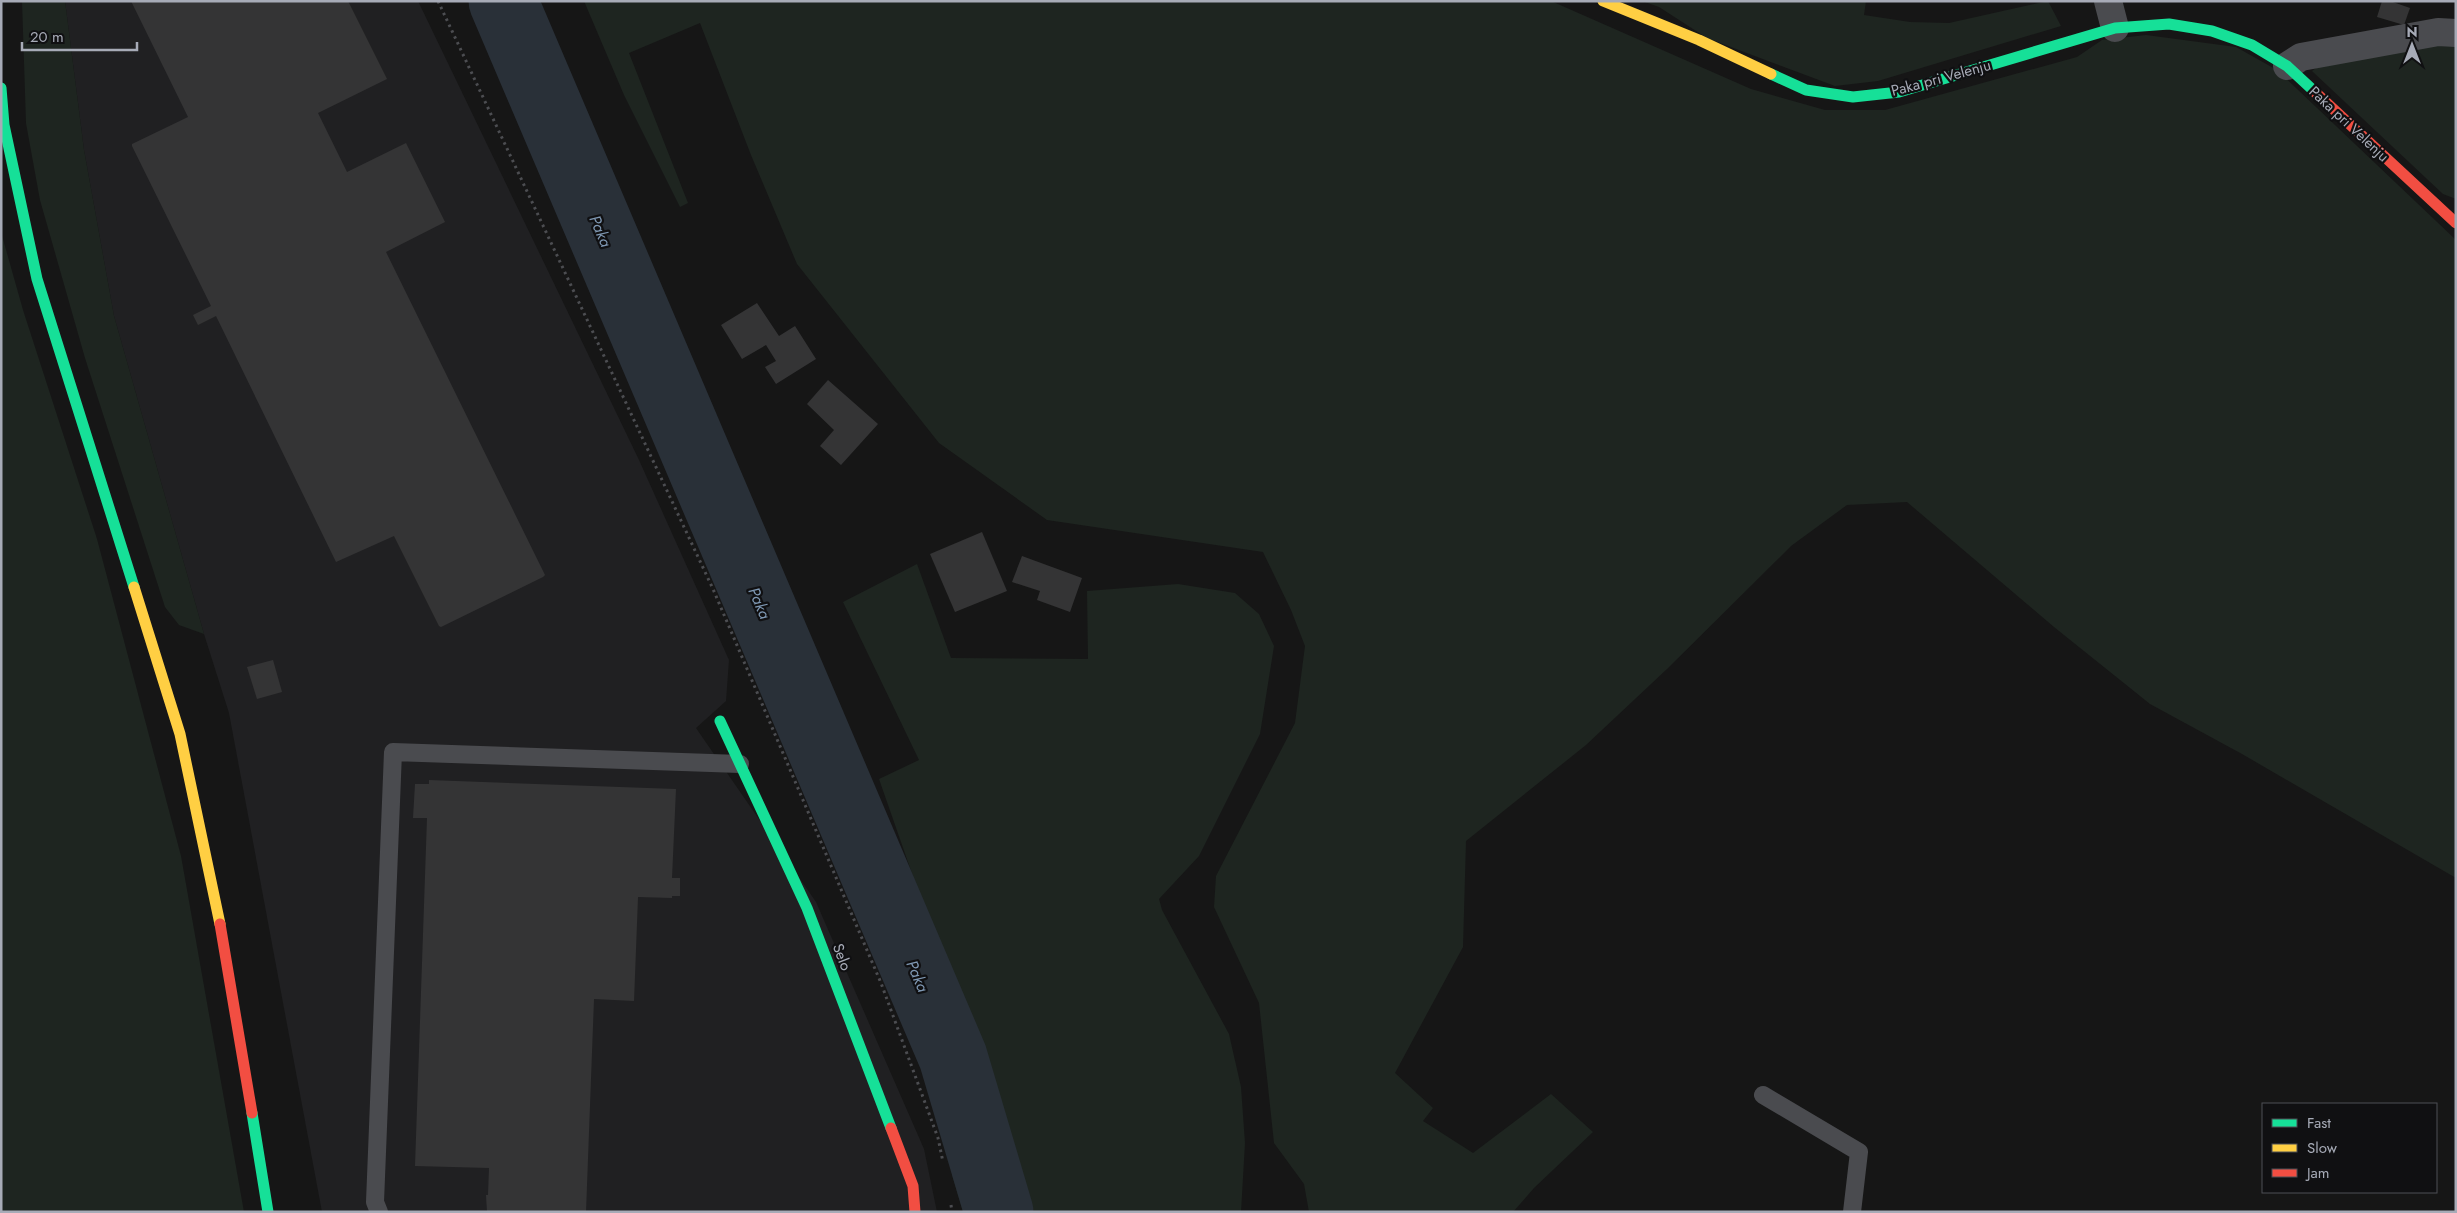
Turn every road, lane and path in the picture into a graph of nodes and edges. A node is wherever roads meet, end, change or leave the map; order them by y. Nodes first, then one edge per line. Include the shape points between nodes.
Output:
1 (438, 1) edge
2 (1603, 1) edge
3 (2108, 1) edge
4 (2115, 28) junction
5 (2456, 33) edge
6 (2287, 66) junction
7 (1, 88) edge
8 (2456, 223) edge
9 (720, 721) dead end
10 (740, 764) junction
11 (1763, 1095) dead end
12 (943, 1166) dead end
13 (950, 1203) dead end
14 (268, 1212) edge
15 (379, 1212) edge
16 (916, 1212) edge
17 (952, 1212) edge
18 (1852, 1212) edge

1 - 12 path via 717,598 881,983 938,1138
2 - 4 street, Paka pri Velenju via 1699,40 1806,90 1853,97 1899,92
3 - 4 street
4 - 6 street, Paka pri Velenju via 2169,24 2212,31 2252,46
5 - 6 street via 2438,32 2301,57
6 - 8 street, Paka pri Velenju
7 - 14 street via 4,125 37,279 180,734 219,918
9 - 10 street, Selo
10 - 15 lane via 393,752 375,1202
10 - 16 street, Selo via 808,908 913,1186
11 - 18 lane via 1859,1152
13 - 17 path

